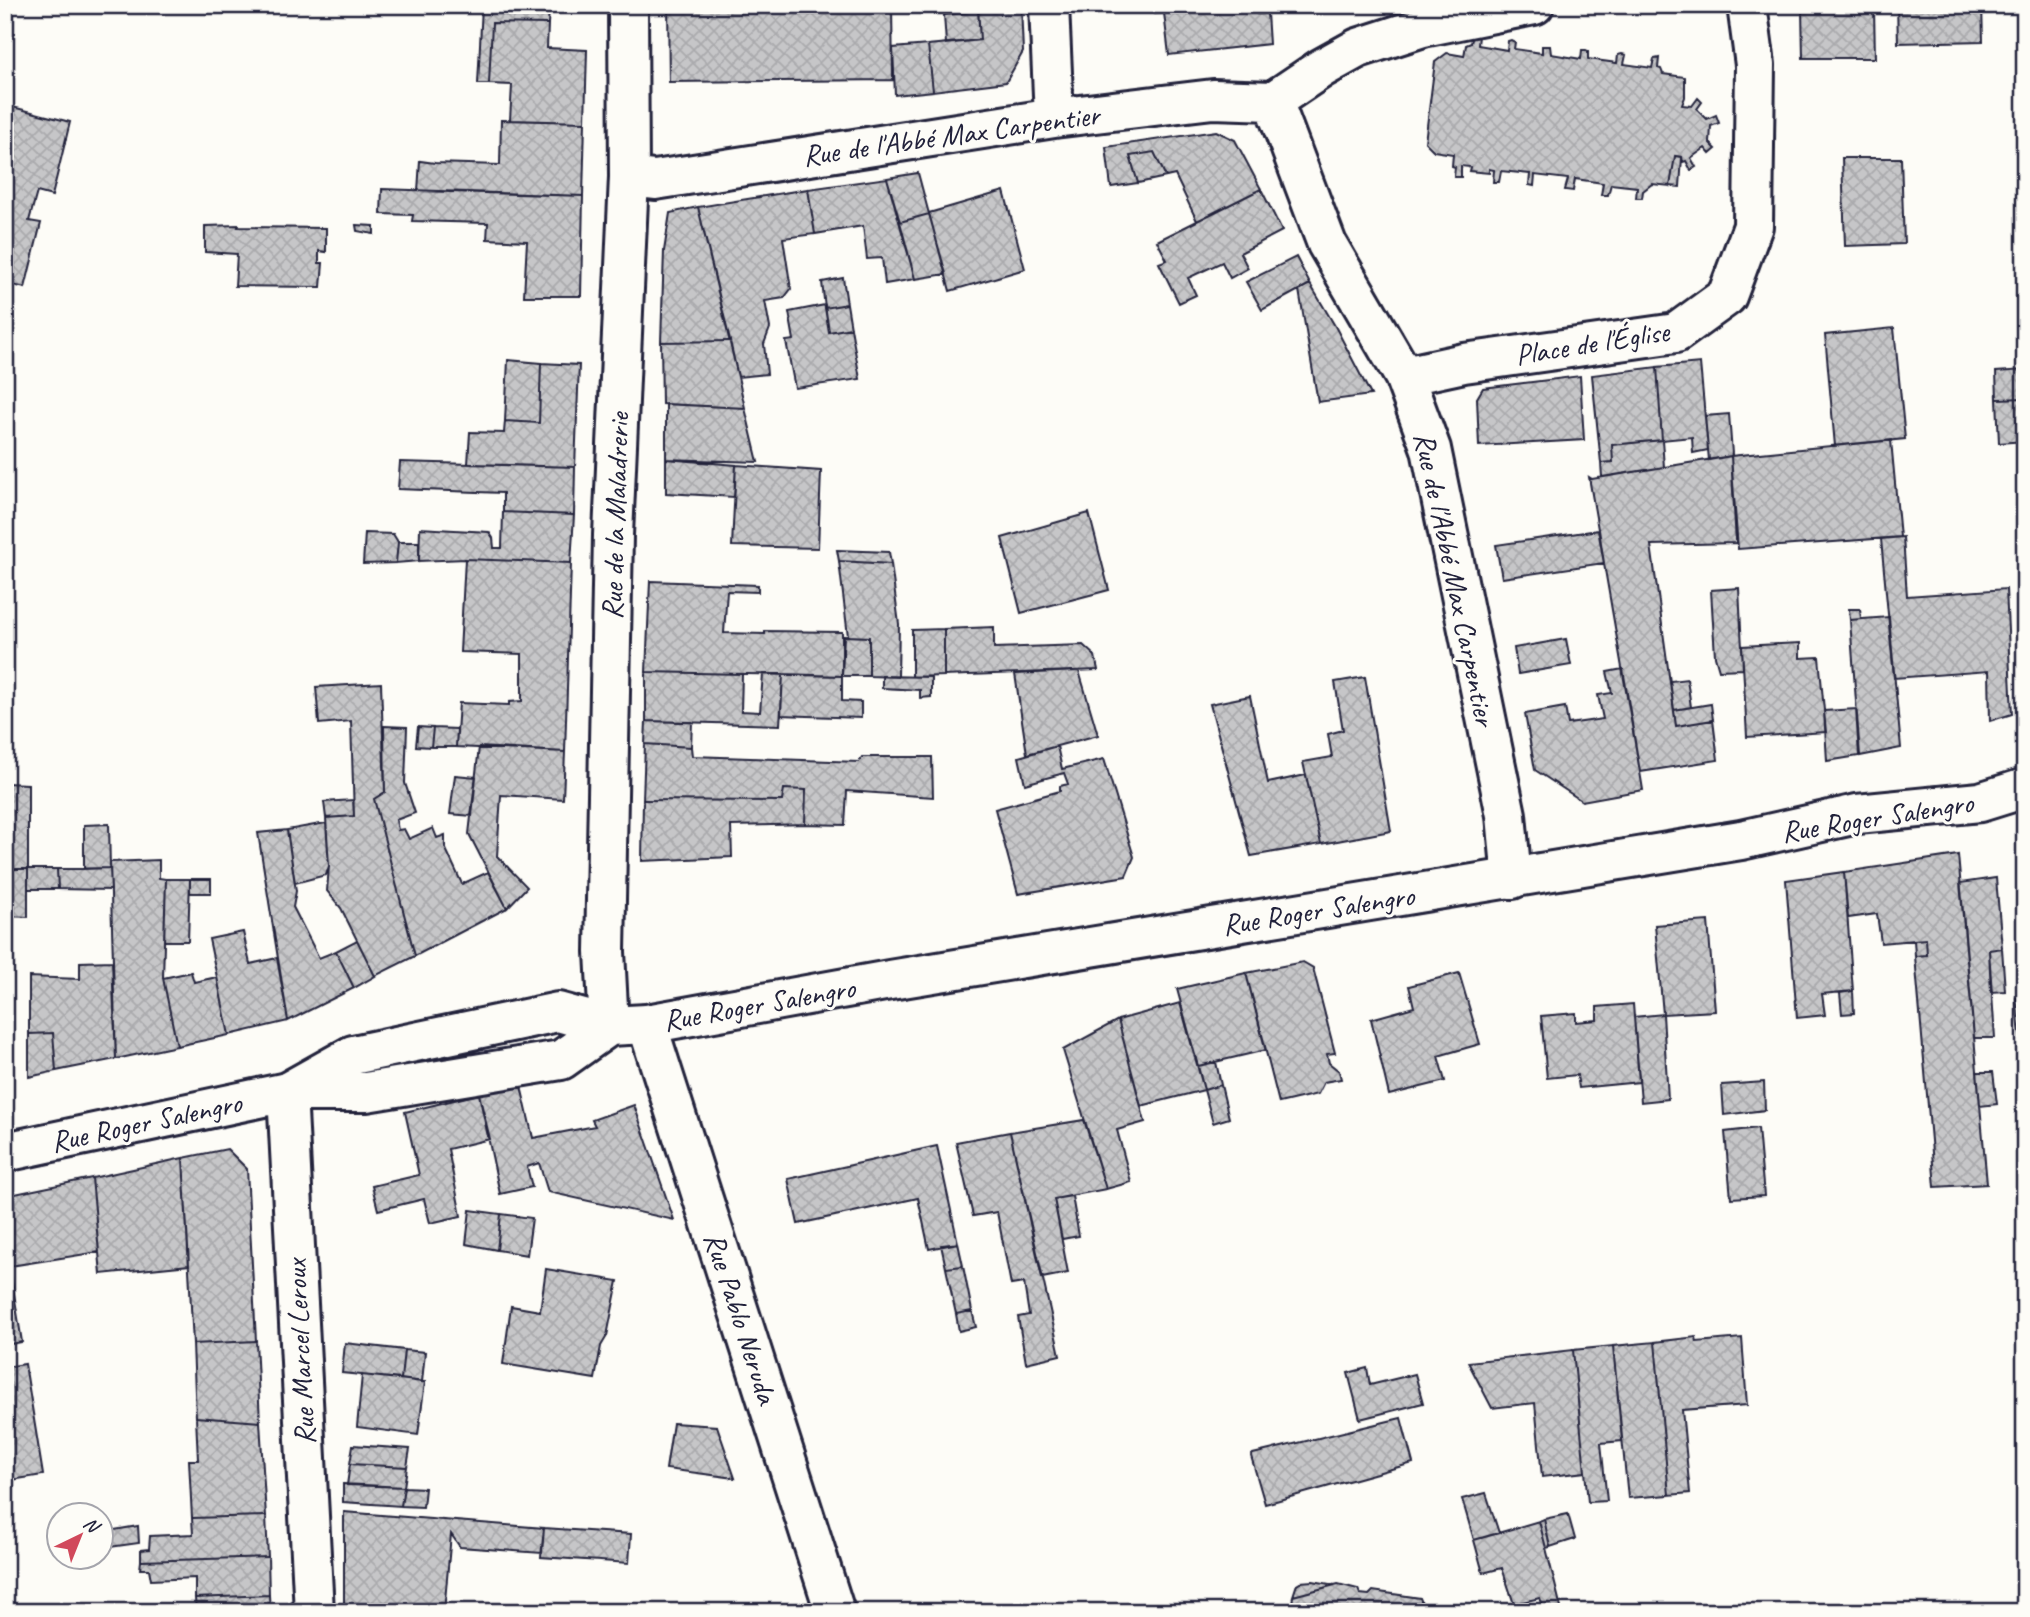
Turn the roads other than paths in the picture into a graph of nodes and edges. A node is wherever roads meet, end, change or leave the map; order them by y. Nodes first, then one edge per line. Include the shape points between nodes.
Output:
1 (628, 5) edge
2 (1049, 5) edge
3 (1534, 5) edge
4 (1747, 5) edge
5 (1273, 101) junction
6 (1054, 118) junction
7 (629, 177) junction
8 (1404, 376) junction
9 (2025, 788) edge
10 (1512, 879) junction
11 (647, 1024) junction
12 (609, 1026) junction
13 (287, 1092) junction
14 (5, 1152) edge
15 (314, 1612) edge
16 (835, 1612) edge

1 - 7 street, Rue de la Maladrerie
2 - 6 street
3 - 5 street via 1423,27 1358,48
4 - 8 street, Place de l'Église via 1755,65 1752,226 1727,296 1676,333
5 - 6 street, Rue de l'Abbé Max Carpentier via 1213,99
5 - 8 street, Rue de l'Abbé Max Carpentier via 1327,244
6 - 7 street, Rue de l'Abbé Max Carpentier via 655,180
7 - 12 street, Rue de la Maladrerie via 613,549 605,952
8 - 10 street, Rue de l'Abbé Max Carpentier via 1431,449 1506,815
9 - 10 street, Rue Roger Salengro via 1980,802 1857,814 1741,840
10 - 11 street, Rue Roger Salengro
11 - 12 street, Rue Roger Salengro
11 - 16 street, Rue Pablo Neruda
12 - 13 street, Rue Roger Salengro via 558,1012 532,1017 353,1055
13 - 14 street, Rue Roger Salengro
13 - 15 street, Rue Marcel Leroux

